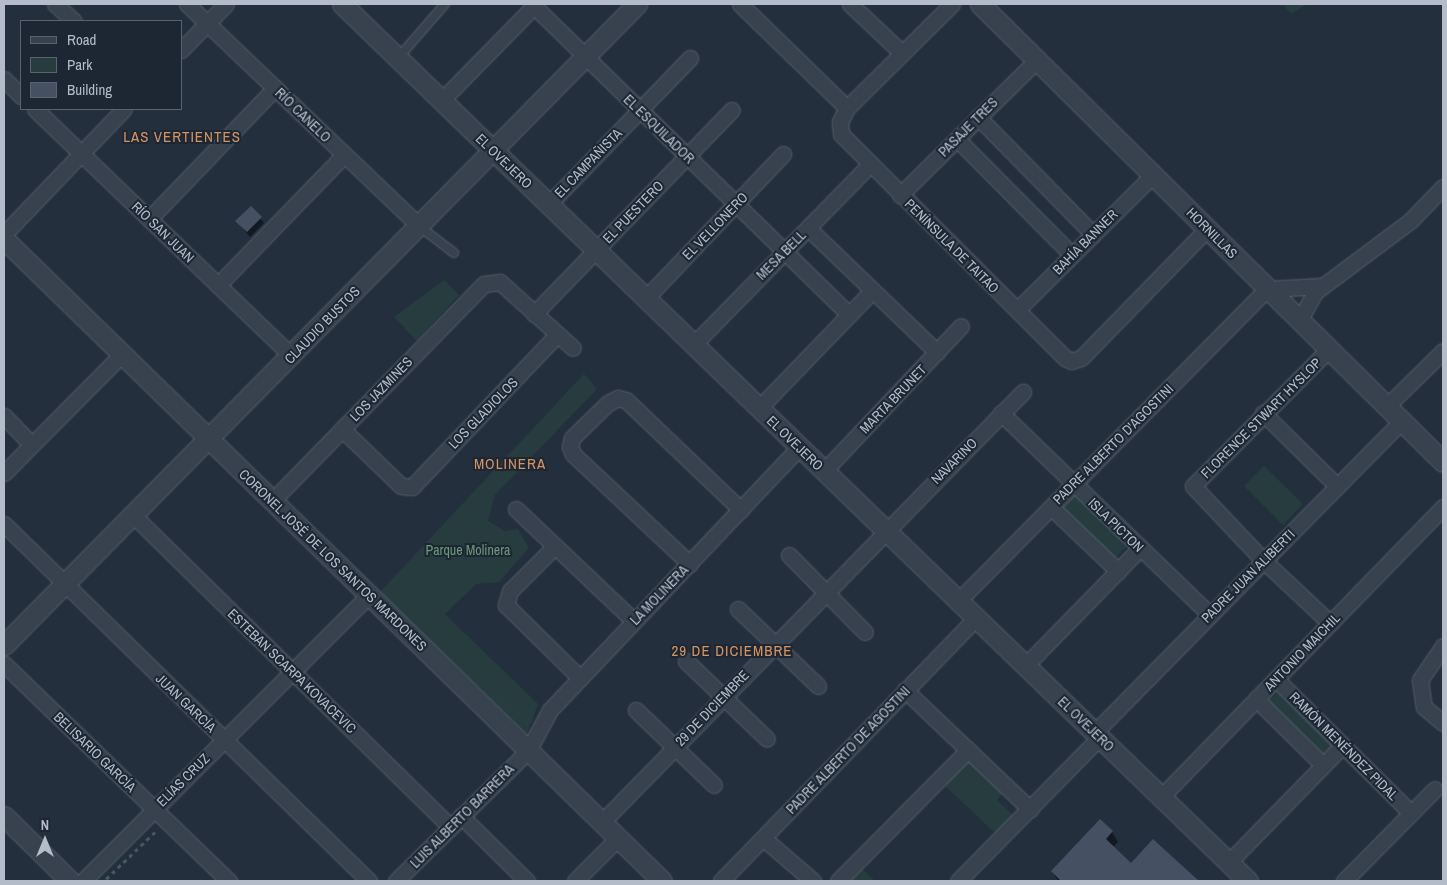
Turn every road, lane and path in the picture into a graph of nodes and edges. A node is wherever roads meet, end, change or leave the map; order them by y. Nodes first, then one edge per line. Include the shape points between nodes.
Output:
1 (55, 4) edge
2 (187, 4) edge
3 (226, 4) edge
4 (342, 4) edge
5 (432, 4) edge
6 (445, 4) edge
7 (637, 4) edge
8 (740, 4) edge
9 (850, 4) edge
10 (952, 4) edge
11 (980, 4) edge
12 (535, 5) edge
13 (439, 10) junction
14 (73, 20) edge
15 (207, 23) junction
16 (182, 49) edge
17 (902, 53) junction
18 (586, 56) junction
19 (398, 58) junction
20 (690, 58) dead end
21 (1036, 60) junction
22 (4, 79) edge
23 (275, 88) junction
24 (20, 95) edge
25 (442, 100) junction
26 (847, 108) junction
27 (640, 109) junction
28 (36, 110) edge
29 (123, 110) edge
30 (732, 110) dead end
31 (978, 117) junction
32 (957, 139) junction
33 (492, 149) junction
34 (81, 153) junction
35 (783, 154) dead end
36 (344, 155) junction
37 (688, 156) junction
38 (869, 165) junction
39 (1153, 175) junction
40 (1443, 187) edge
41 (900, 195) junction
42 (549, 204) junction
43 (736, 204) junction
44 (149, 219) junction
45 (419, 226) junction
46 (808, 228) junction
47 (1207, 229) junction
48 (4, 234) edge
49 (1093, 234) junction
50 (4, 239) edge
51 (596, 250) junction
52 (784, 251) junction
53 (454, 253) dead end
54 (1072, 255) junction
55 (218, 285) junction
56 (1323, 286) junction
57 (1267, 289) junction
58 (872, 291) junction
59 (646, 298) junction
60 (1017, 310) junction
61 (534, 314) junction
62 (849, 314) junction
63 (1299, 320) junction
64 (962, 326) dead end
65 (557, 334) junction
66 (694, 344) junction
67 (573, 348) dead end
68 (1328, 349) junction
69 (1443, 351) edge
70 (937, 352) junction
71 (122, 354) junction
72 (292, 356) junction
73 (1023, 392) dead end
74 (1387, 406) junction
75 (759, 408) junction
76 (1001, 413) junction
77 (1263, 413) junction
78 (4, 416) edge
79 (1402, 421) junction
80 (342, 429) junction
81 (209, 439) junction
82 (32, 444) junction
83 (800, 447) junction
84 (1443, 462) edge
85 (824, 471) junction
86 (4, 473) edge
87 (1074, 484) junction
88 (1338, 486) junction
89 (272, 501) junction
90 (1051, 507) junction
91 (1443, 507) edge
92 (516, 509) dead end
93 (741, 510) junction
94 (134, 516) junction
95 (4, 524) edge
96 (885, 530) junction
97 (555, 546) junction
98 (1140, 548) junction
99 (789, 555) dead end
100 (1264, 561) junction
101 (690, 564) junction
102 (1118, 571) junction
103 (65, 584) junction
104 (826, 592) junction
105 (368, 595) junction
106 (958, 601) junction
107 (738, 609) dead end
108 (1210, 615) junction
109 (976, 618) junction
110 (634, 621) junction
111 (1330, 624) junction
112 (865, 632) dead end
113 (775, 644) junction
114 (4, 645) edge
115 (1443, 646) edge
116 (686, 661) dead end
117 (4, 664) edge
118 (1025, 666) junction
119 (292, 671) junction
120 (580, 678) junction
121 (1276, 679) junction
122 (818, 686) dead end
123 (905, 690) junction
124 (722, 698) junction
125 (1256, 699) junction
126 (636, 710) dead end
127 (1443, 724) edge
128 (1098, 734) junction
129 (767, 739) dead end
130 (224, 740) junction
131 (1343, 745) junction
132 (674, 747) junction
133 (968, 750) junction
134 (528, 751) junction
135 (1323, 765) junction
136 (714, 785) dead end
137 (1435, 789) dead end
138 (1161, 797) junction
139 (155, 809) junction
140 (1030, 809) junction
141 (1411, 812) junction
142 (4, 816) edge
143 (167, 821) junction
144 (456, 822) junction
145 (602, 822) junction
146 (618, 838) junction
147 (763, 838) junction
148 (1229, 862) junction
149 (70, 881) edge
150 (83, 881) edge
151 (104, 881) edge
152 (229, 881) edge
153 (369, 881) edge
154 (396, 881) edge
155 (527, 881) edge
156 (575, 881) edge
157 (662, 881) edge
158 (721, 881) edge
159 (814, 881) edge
160 (838, 881) edge
161 (958, 881) edge
162 (1248, 881) edge
163 (1344, 881) edge

1 - 14 street
2 - 15 street, RÍO CANELO
3 - 15 street
4 - 19 street, EL OVEJERO
5 - 13 lane
6 - 13 lane
7 - 18 street, CLAUDIO BUSTOS
8 - 26 street
9 - 17 street
10 - 17 street
11 - 21 street, HORNILLAS
12 - 18 street, EL ESQUILADOR
12 - 25 street
13 - 19 lane
15 - 16 street
15 - 23 street, RÍO CANELO
17 - 26 street
18 - 27 street, EL ESQUILADOR
18 - 33 street, CLAUDIO BUSTOS
19 - 25 street, EL OVEJERO
20 - 27 street, EL CAMPAÑISTA
21 - 31 street, PASAJE TRES
21 - 39 street, HORNILLAS
22 - 24 street
23 - 36 street, RÍO CANELO
23 - 44 street
25 - 33 street, EL OVEJERO
26 - 38 street, PENÍNSULA DE TAITAO via 840,126 844,140
27 - 37 street, EL ESQUILADOR
27 - 42 street, EL CAMPAÑISTA
28 - 34 street, RÍO SAN JUAN
29 - 34 street
30 - 37 street, EL PUESTERO
31 - 32 street, PASAJE TRES
31 - 49 street
32 - 41 street, PASAJE TRES
32 - 54 street
33 - 42 street, EL OVEJERO
33 - 45 street, CLAUDIO BUSTOS
34 - 44 street, RÍO SAN JUAN
34 - 48 street
35 - 43 street, EL VELLONERO
36 - 45 street, RÍO CANELO
36 - 55 street
37 - 43 street, EL ESQUILADOR
37 - 51 street, EL PUESTERO
38 - 41 street, PENÍNSULA DE TAITAO
38 - 46 street, MESA BELL
39 - 47 street, HORNILLAS
39 - 49 street, BAHÍA BANNER
40 - 56 street via 1410,221
41 - 60 street, PENÍNSULA DE TAITAO
42 - 51 street, EL OVEJERO
43 - 52 street, EL ESQUILADOR
43 - 59 street, EL VELLONERO
44 - 55 street, RÍO SAN JUAN
45 - 53 lane
45 - 72 street, CLAUDIO BUSTOS
46 - 52 street, MESA BELL
46 - 58 street
47 - 57 street, HORNILLAS
47 - 60 street, PENÍNSULA DE TAITAO via 1081,358 1071,361 1065,358
49 - 54 street, BAHÍA BANNER
50 - 71 street, CORONEL JOSÉ DE LOS SANTOS MARDONES
51 - 59 street, EL OVEJERO
51 - 61 street, EL PUESTERO
52 - 62 street, EL ESQUILADOR
52 - 66 street, MESA BELL
54 - 60 street, BAHÍA BANNER
55 - 72 street, RÍO SAN JUAN
56 - 57 street
56 - 63 street via 1311,297
57 - 63 street, HORNILLAS
57 - 87 street, PADRE ALBERTO D'AGOSTINI
58 - 62 street
58 - 70 street
59 - 66 street, EL OVEJERO
61 - 65 street
61 - 80 street, LOS JAZMINES via 500,282 484,284
62 - 75 street
63 - 68 street, HORNILLAS
64 - 70 street, MARTA BRUNET
65 - 67 street
65 - 80 street, LOS GLADIOLOS via 407,488
66 - 75 street, EL OVEJERO
68 - 74 street, HORNILLAS
68 - 77 street, FLORENCE STWART HYSLOP
69 - 74 street
70 - 85 street, MARTA BRUNET
71 - 81 street, CORONEL JOSÉ DE LOS SANTOS MARDONES
71 - 82 street
72 - 81 street, CLAUDIO BUSTOS
73 - 76 street, NAVARINO
74 - 79 street, HORNILLAS
75 - 83 street, EL OVEJERO
76 - 87 street, ISLA PICTON
76 - 96 street, NAVARINO
77 - 88 street
77 - 100 street, FLORENCE STWART HYSLOP via 1193,486
78 - 82 street
79 - 84 street, HORNILLAS
79 - 88 street, PADRE JUAN ALIBERTI
80 - 89 street, LOS JAZMINES
81 - 89 street, CORONEL JOSÉ DE LOS SANTOS MARDONES
81 - 94 street, CLAUDIO BUSTOS
82 - 86 street
83 - 85 street, EL OVEJERO
83 - 93 street, LA MOLINERA
85 - 96 street, EL OVEJERO
87 - 90 street, PADRE ALBERTO D'AGOSTINI
87 - 98 street, ISLA PICTON
88 - 100 street, PADRE JUAN ALIBERTI
89 - 105 street, CORONEL JOSÉ DE LOS SANTOS MARDONES
90 - 102 street
90 - 106 street, PADRE ALBERTO D'AGOSTINI
91 - 111 street, ANTONIO MAICHIL
92 - 97 street
93 - 101 street, LA MOLINERA
93 - 101 street via 626,400 618,398 608,403 572,438 570,447 573,454
94 - 103 street, CLAUDIO BUSTOS
94 - 119 street, ESTEBAN SCARPA KOVACEVIC
95 - 103 street, JUAN GARCÍA
96 - 104 street, 29 DE DICIEMBRE
96 - 106 street, EL OVEJERO
97 - 110 street
97 - 120 street via 507,596 508,609
98 - 102 street
98 - 108 street, ISLA PICTON
99 - 104 street
100 - 108 street, PADRE JUAN ALIBERTI
100 - 111 street
101 - 110 street, LA MOLINERA
102 - 118 street
103 - 114 street, CLAUDIO BUSTOS
103 - 130 street, JUAN GARCÍA
104 - 112 street
104 - 113 street, 29 DE DICIEMBRE
105 - 119 street, ELÍAS CRUZ
105 - 134 street, CORONEL JOSÉ DE LOS SANTOS MARDONES
106 - 109 street, EL OVEJERO
107 - 113 street
108 - 128 street, PADRE JUAN ALIBERTI
109 - 118 street, EL OVEJERO
109 - 123 street, PADRE ALBERTO DE AGOSTINI
110 - 120 street, LA MOLINERA
111 - 121 street, ANTONIO MAICHIL
113 - 122 street
113 - 124 street, 29 DE DICIEMBRE
115 - 127 street via 1420,680 1424,708
116 - 124 street
117 - 139 street, BELISARIO GARCÍA
118 - 128 street, EL OVEJERO
119 - 130 street, ELÍAS CRUZ
119 - 144 street, ESTEBAN SCARPA KOVACEVIC
120 - 134 street, LA MOLINERA via 550,710
121 - 125 street, ANTONIO MAICHIL
121 - 131 street, RAMÓN MENÉNDEZ PIDAL
123 - 133 street
123 - 147 street, PADRE ALBERTO DE AGOSTINI
124 - 129 street
124 - 132 street, 29 DE DICIEMBRE
125 - 135 street
125 - 138 street, ANTONIO MAICHIL
126 - 132 street
128 - 138 street, EL OVEJERO
128 - 140 street, PADRE JUAN ALIBERTI
130 - 139 street, ELÍAS CRUZ
130 - 153 street, JUAN GARCÍA
131 - 135 street
131 - 141 street, RAMÓN MENÉNDEZ PIDAL
132 - 136 street
132 - 145 street, 29 DE DICIEMBRE
133 - 140 street
133 - 160 street
134 - 144 street, LUIS ALBERTO BARRERA
134 - 145 street, CORONEL JOSÉ DE LOS SANTOS MARDONES
135 - 148 street
137 - 141 street
138 - 148 street, EL OVEJERO
139 - 143 street, BELISARIO GARCÍA
139 - 150 street, ELÍAS CRUZ
140 - 161 street, PADRE JUAN ALIBERTI
141 - 163 street
142 - 149 street
143 - 151 path
143 - 152 street, BELISARIO GARCÍA
144 - 154 street, LUIS ALBERTO BARRERA
144 - 155 street, ESTEBAN SCARPA KOVACEVIC
145 - 146 street, CORONEL JOSÉ DE LOS SANTOS MARDONES
146 - 156 street
146 - 157 street, CORONEL JOSÉ DE LOS SANTOS MARDONES
147 - 158 street, PADRE ALBERTO DE AGOSTINI
147 - 159 street
148 - 162 street, EL OVEJERO

